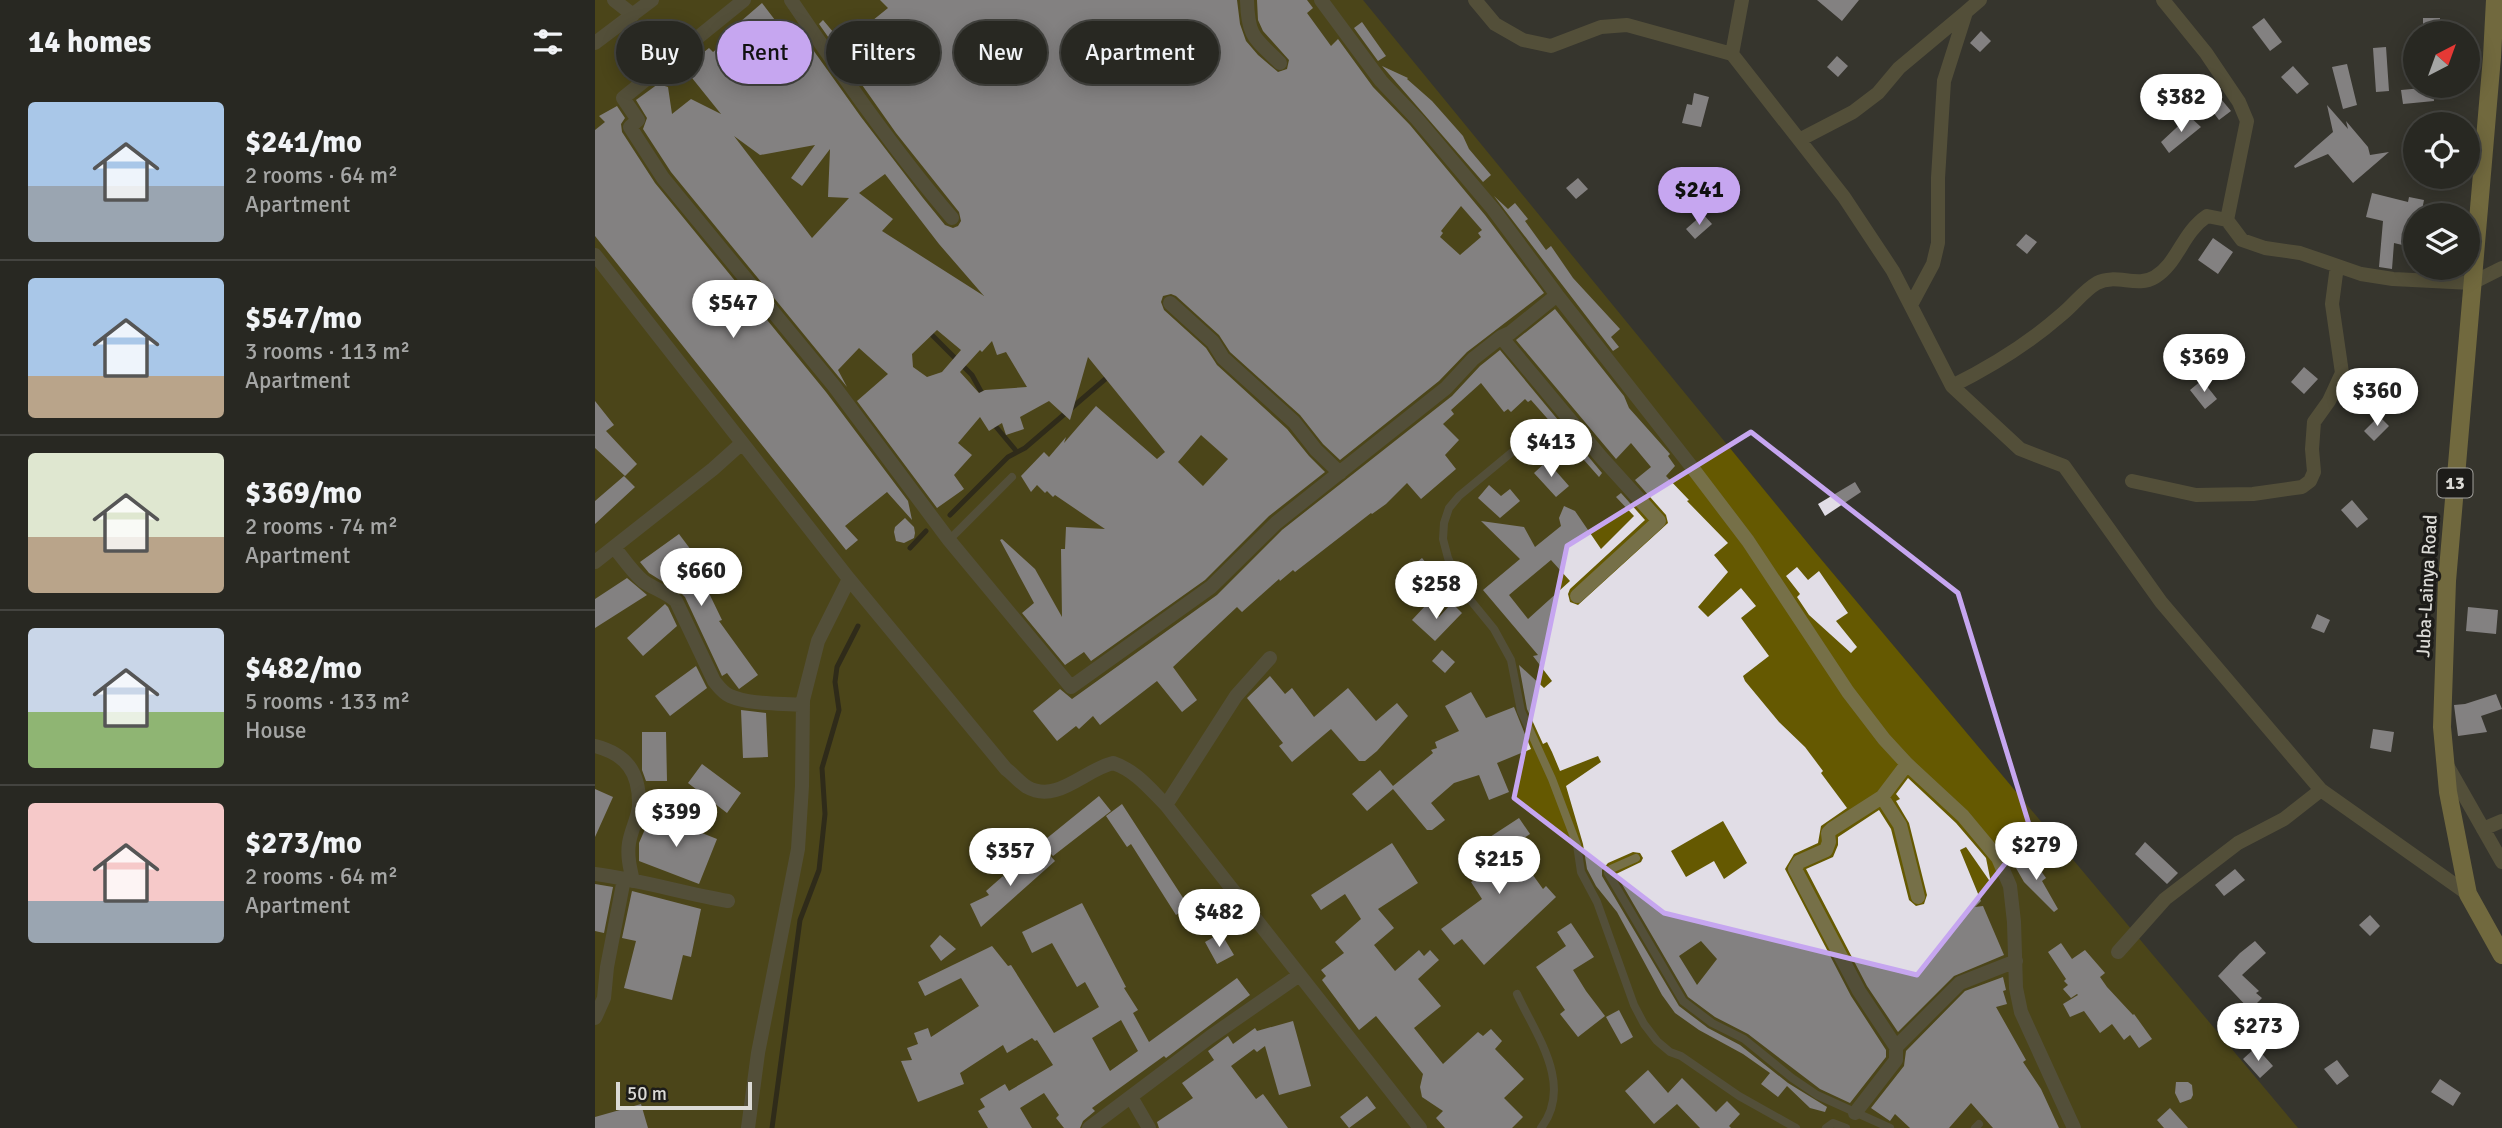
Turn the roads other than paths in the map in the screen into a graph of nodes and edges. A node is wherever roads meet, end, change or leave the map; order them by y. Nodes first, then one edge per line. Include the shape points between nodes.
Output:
1 (614, 0) edge
2 (652, 0) edge
3 (744, 0) edge
4 (791, 0) edge
5 (1247, 0) edge
6 (1475, 0) edge
7 (1742, 0) edge
8 (1980, 0) edge
9 (2163, 0) edge
10 (2495, 0) edge
11 (1330, 4) edge
12 (1966, 12) junction
13 (633, 15) junction
14 (595, 43) edge
15 (1732, 54) junction
16 (2497, 57) edge
17 (1280, 63) dead end
18 (1803, 138) dead end
19 (952, 218) dead end
20 (2227, 220) junction
21 (595, 255) edge
22 (2337, 266) junction
23 (2502, 268) edge
24 (2472, 283) junction
25 (1557, 295) junction
26 (1170, 303) dead end
27 (1911, 305) junction
28 (1501, 337) junction
29 (1952, 386) junction
30 (742, 443) junction
31 (1511, 453) dead end
32 (1340, 474) junction
33 (1012, 477) dead end
34 (2132, 481) dead end
35 (949, 540) junction
36 (614, 547) junction
37 (595, 562) edge
38 (849, 579) junction
39 (1577, 596) dead end
40 (1270, 658) dead end
41 (803, 705) junction
42 (595, 746) edge
43 (2445, 763) junction
44 (1907, 764) junction
45 (2321, 790) junction
46 (1882, 797) junction
47 (1166, 805) junction
48 (2502, 821) edge
49 (2483, 829) junction
50 (1636, 858) dead end
51 (2502, 862) edge
52 (595, 874) edge
53 (628, 880) junction
54 (2468, 894) junction
55 (1918, 897) dead end
56 (728, 901) dead end
57 (2118, 952) dead end
58 (2502, 955) edge
59 (2016, 961) junction
60 (1298, 976) junction
61 (1517, 994) dead end
62 (595, 1018) edge
63 (1896, 1047) junction
64 (1131, 1097) junction
65 (1855, 1113) junction
66 (748, 1128) edge
67 (1089, 1128) edge
68 (1149, 1128) edge
69 (1420, 1128) edge
70 (1541, 1128) edge
71 (1796, 1128) edge
72 (1826, 1128) edge
73 (1846, 1128) edge
74 (1890, 1128) edge
75 (2074, 1128) edge

1 - 13 street
2 - 13 street
3 - 35 street via 624,98 638,120 630,127 663,178 834,386
4 - 19 street via 871,116
5 - 17 street via 1248,25
6 - 15 street via 1495,24 1523,40 1551,46 1601,27 1627,25
7 - 15 street
8 - 12 street
9 - 20 street via 2206,53 2247,121
10 - 16 main road, Juba-Lainya Road / 13
11 - 25 street via 1381,81 1493,209
12 - 18 street via 1853,113
12 - 27 street via 1944,81 1938,243 1933,264
13 - 14 street
15 - 27 street via 1844,197
16 - 24 main road, Juba-Lainya Road / 13
20 - 22 street via 2242,240
20 - 29 street via 2207,216 2190,229 2157,276 2143,282 2100,281 2036,335
21 - 30 street
22 - 24 street via 2393,279
22 - 34 street via 2332,304 2342,373 2314,422 2310,481 2302,487 2253,494 2196,495
23 - 24 street
24 - 43 main road, Juba-Lainya Road / 13 via 2447,581
25 - 28 street
25 - 44 street via 1748,541 1848,692
26 - 32 street via 1294,422
27 - 29 street
28 - 32 street
28 - 39 street via 1659,521
29 - 45 street via 2020,449 2064,466 2161,602
30 - 36 street
30 - 38 street
31 - 71 lane via 1459,496 1449,509 1443,539 1463,591 1498,635 1511,660 1521,711 1565,812 1581,872 1597,902 1634,1005 1650,1033 1669,1052
32 - 35 street via 1276,523 1211,587 1071,687
33 - 35 lane
36 - 37 street
36 - 41 street via 640,579 676,601 722,690 748,700
38 - 41 street via 818,640
38 - 47 street via 1025,786 1042,792 1060,789 1113,763 1136,776
40 - 47 street via 1237,696
41 - 66 street via 798,849
42 - 53 street via 614,751 624,760 638,788
43 - 49 street
43 - 54 main road, Juba-Lainya Road / 13
44 - 46 street
44 - 59 street via 1963,816 1998,858 2010,886
45 - 54 street
45 - 57 street via 2284,819 2238,843 2165,899
46 - 55 street via 1899,825
46 - 63 street via 1832,829 1826,850 1794,869 1859,991
47 - 60 street
48 - 49 street
49 - 51 street
50 - 65 lane via 1608,873 1683,1001 1809,1090
52 - 53 street
53 - 56 street
53 - 62 street via 604,998
54 - 58 main road, Juba-Lainya Road / 13
59 - 63 street via 1960,983
59 - 75 street via 2021,1012
60 - 64 street
60 - 69 street
61 - 70 lane via 1553,1070 1553,1110
63 - 65 street via 1896,1060
64 - 67 street
64 - 68 street
65 - 74 lane
72 - 73 lane via 1833,1123

